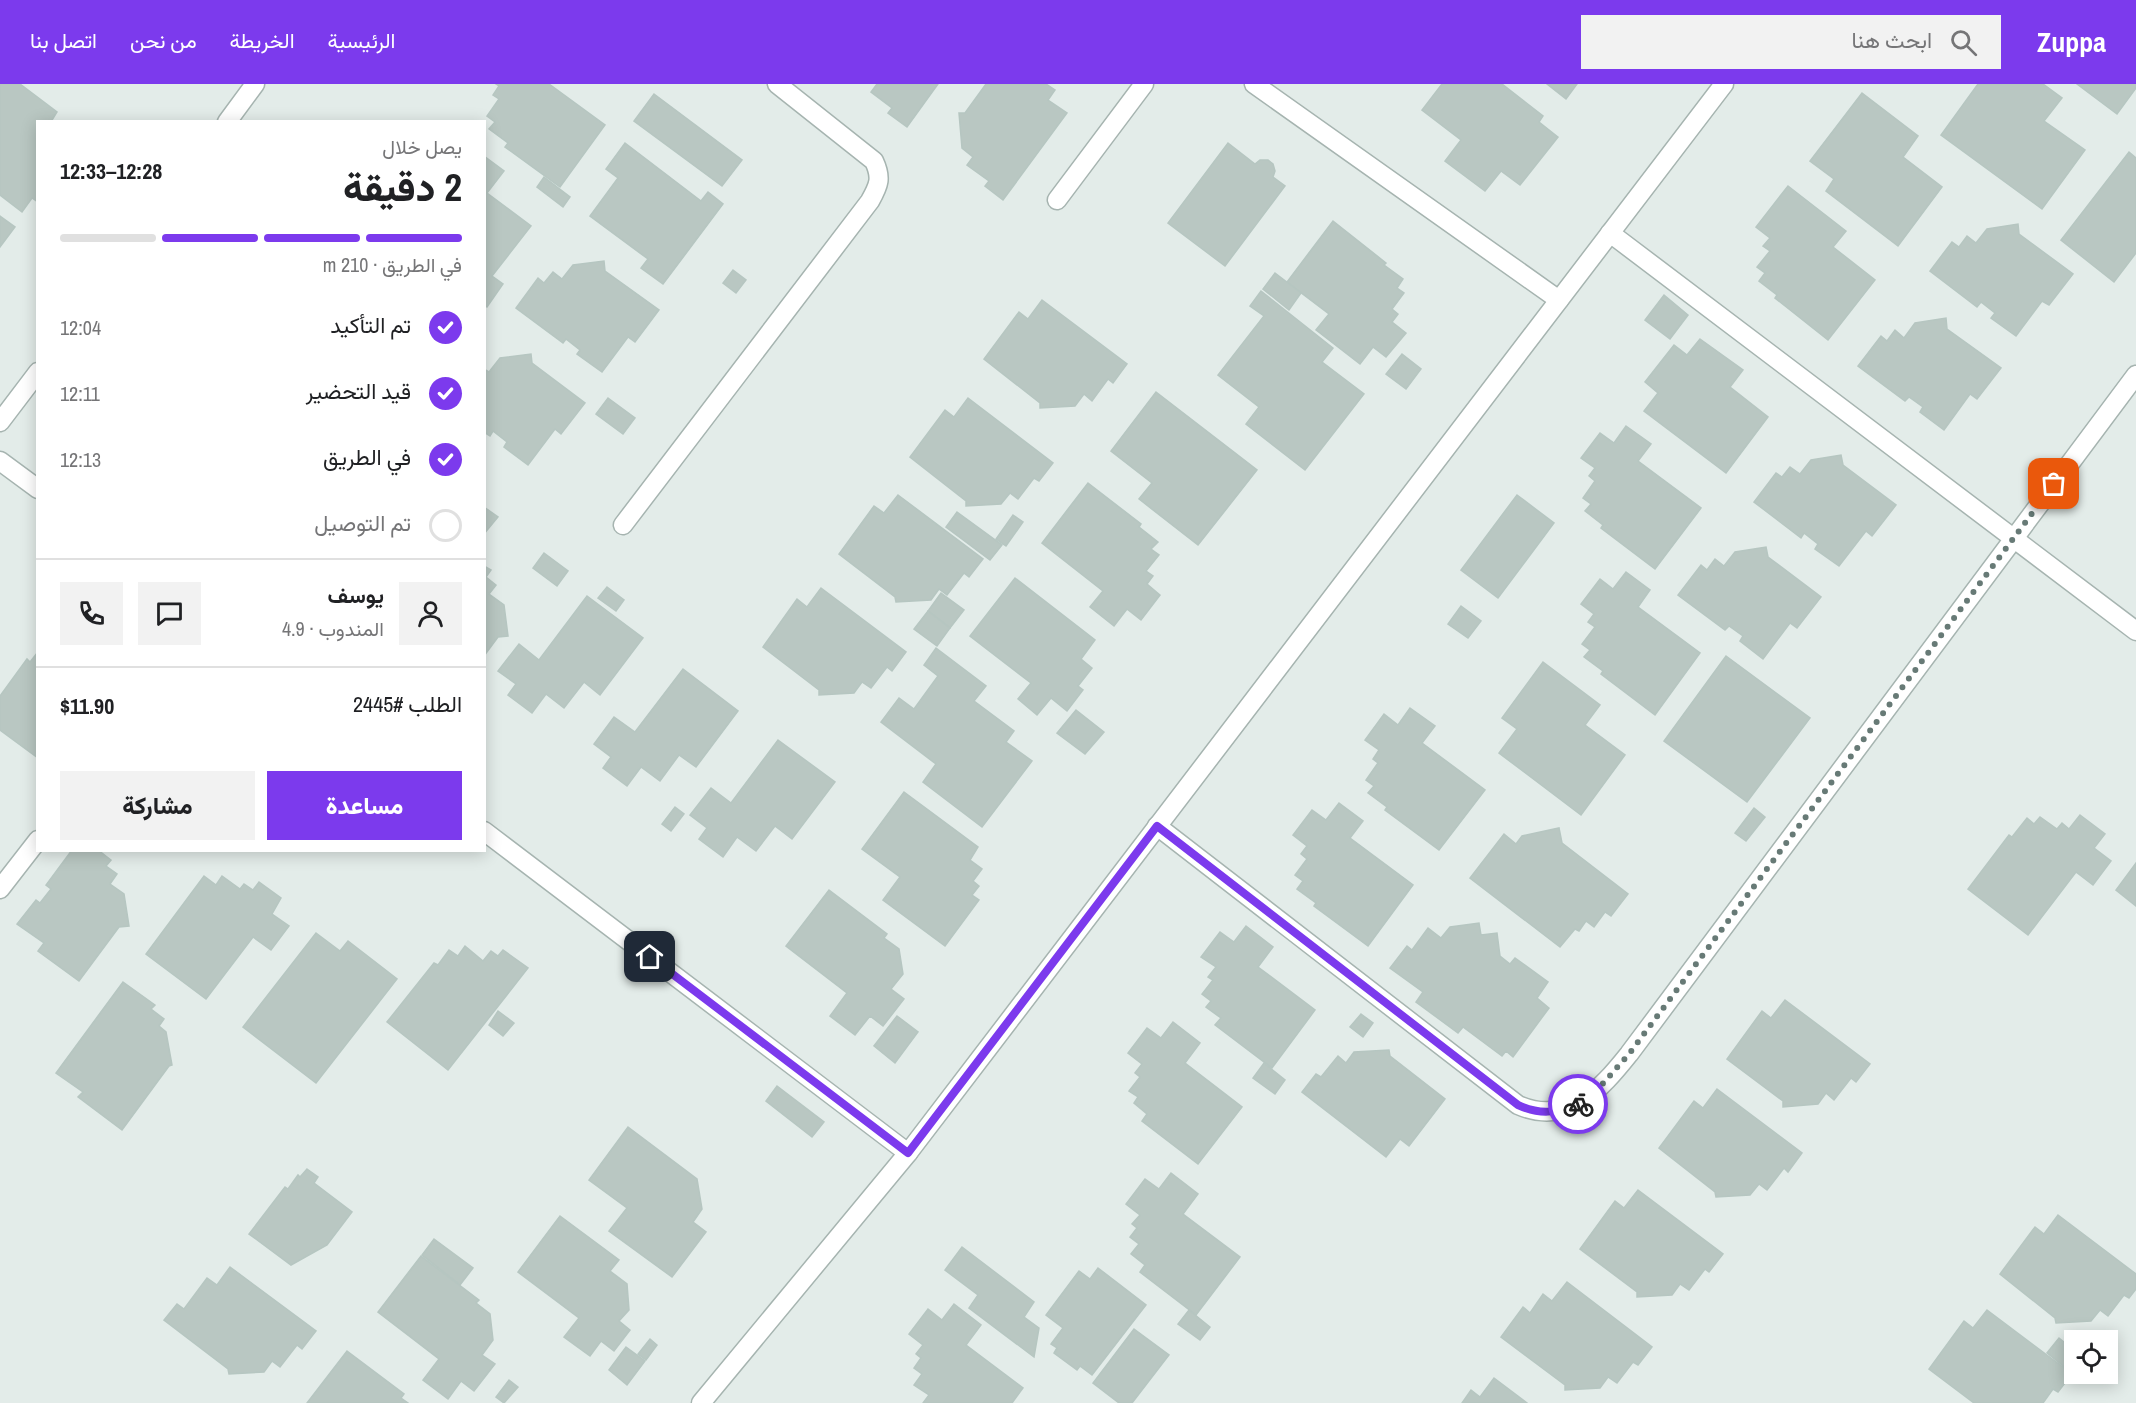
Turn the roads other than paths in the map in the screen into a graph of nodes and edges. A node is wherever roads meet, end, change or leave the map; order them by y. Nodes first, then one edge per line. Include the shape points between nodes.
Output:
1 (255, 84) edge
2 (777, 84) edge
3 (1144, 84) edge
4 (1724, 84) edge
5 (1264, 87) edge
6 (228, 120) edge
7 (1057, 200) dead end
8 (1610, 233) junction
9 (1559, 300) junction
10 (36, 375) edge
11 (2136, 375) edge
12 (0, 422) edge
13 (0, 460) edge
14 (36, 487) edge
15 (623, 525) dead end
16 (2014, 538) junction
17 (2136, 631) edge
18 (1157, 826) junction
19 (486, 833) edge
20 (36, 843) edge
21 (0, 889) edge
22 (908, 1153) junction
23 (701, 1403) edge

1 - 6 street
2 - 15 street via 874,161 880,174 876,189
3 - 7 street
4 - 8 street
5 - 9 street
8 - 9 street
8 - 16 street
9 - 18 street
10 - 12 street
11 - 16 street
13 - 14 street
16 - 17 street
16 - 18 street via 1629,1054 1598,1089 1566,1109 1533,1112 1518,1105
18 - 22 street
19 - 22 street
20 - 21 street
22 - 23 street

